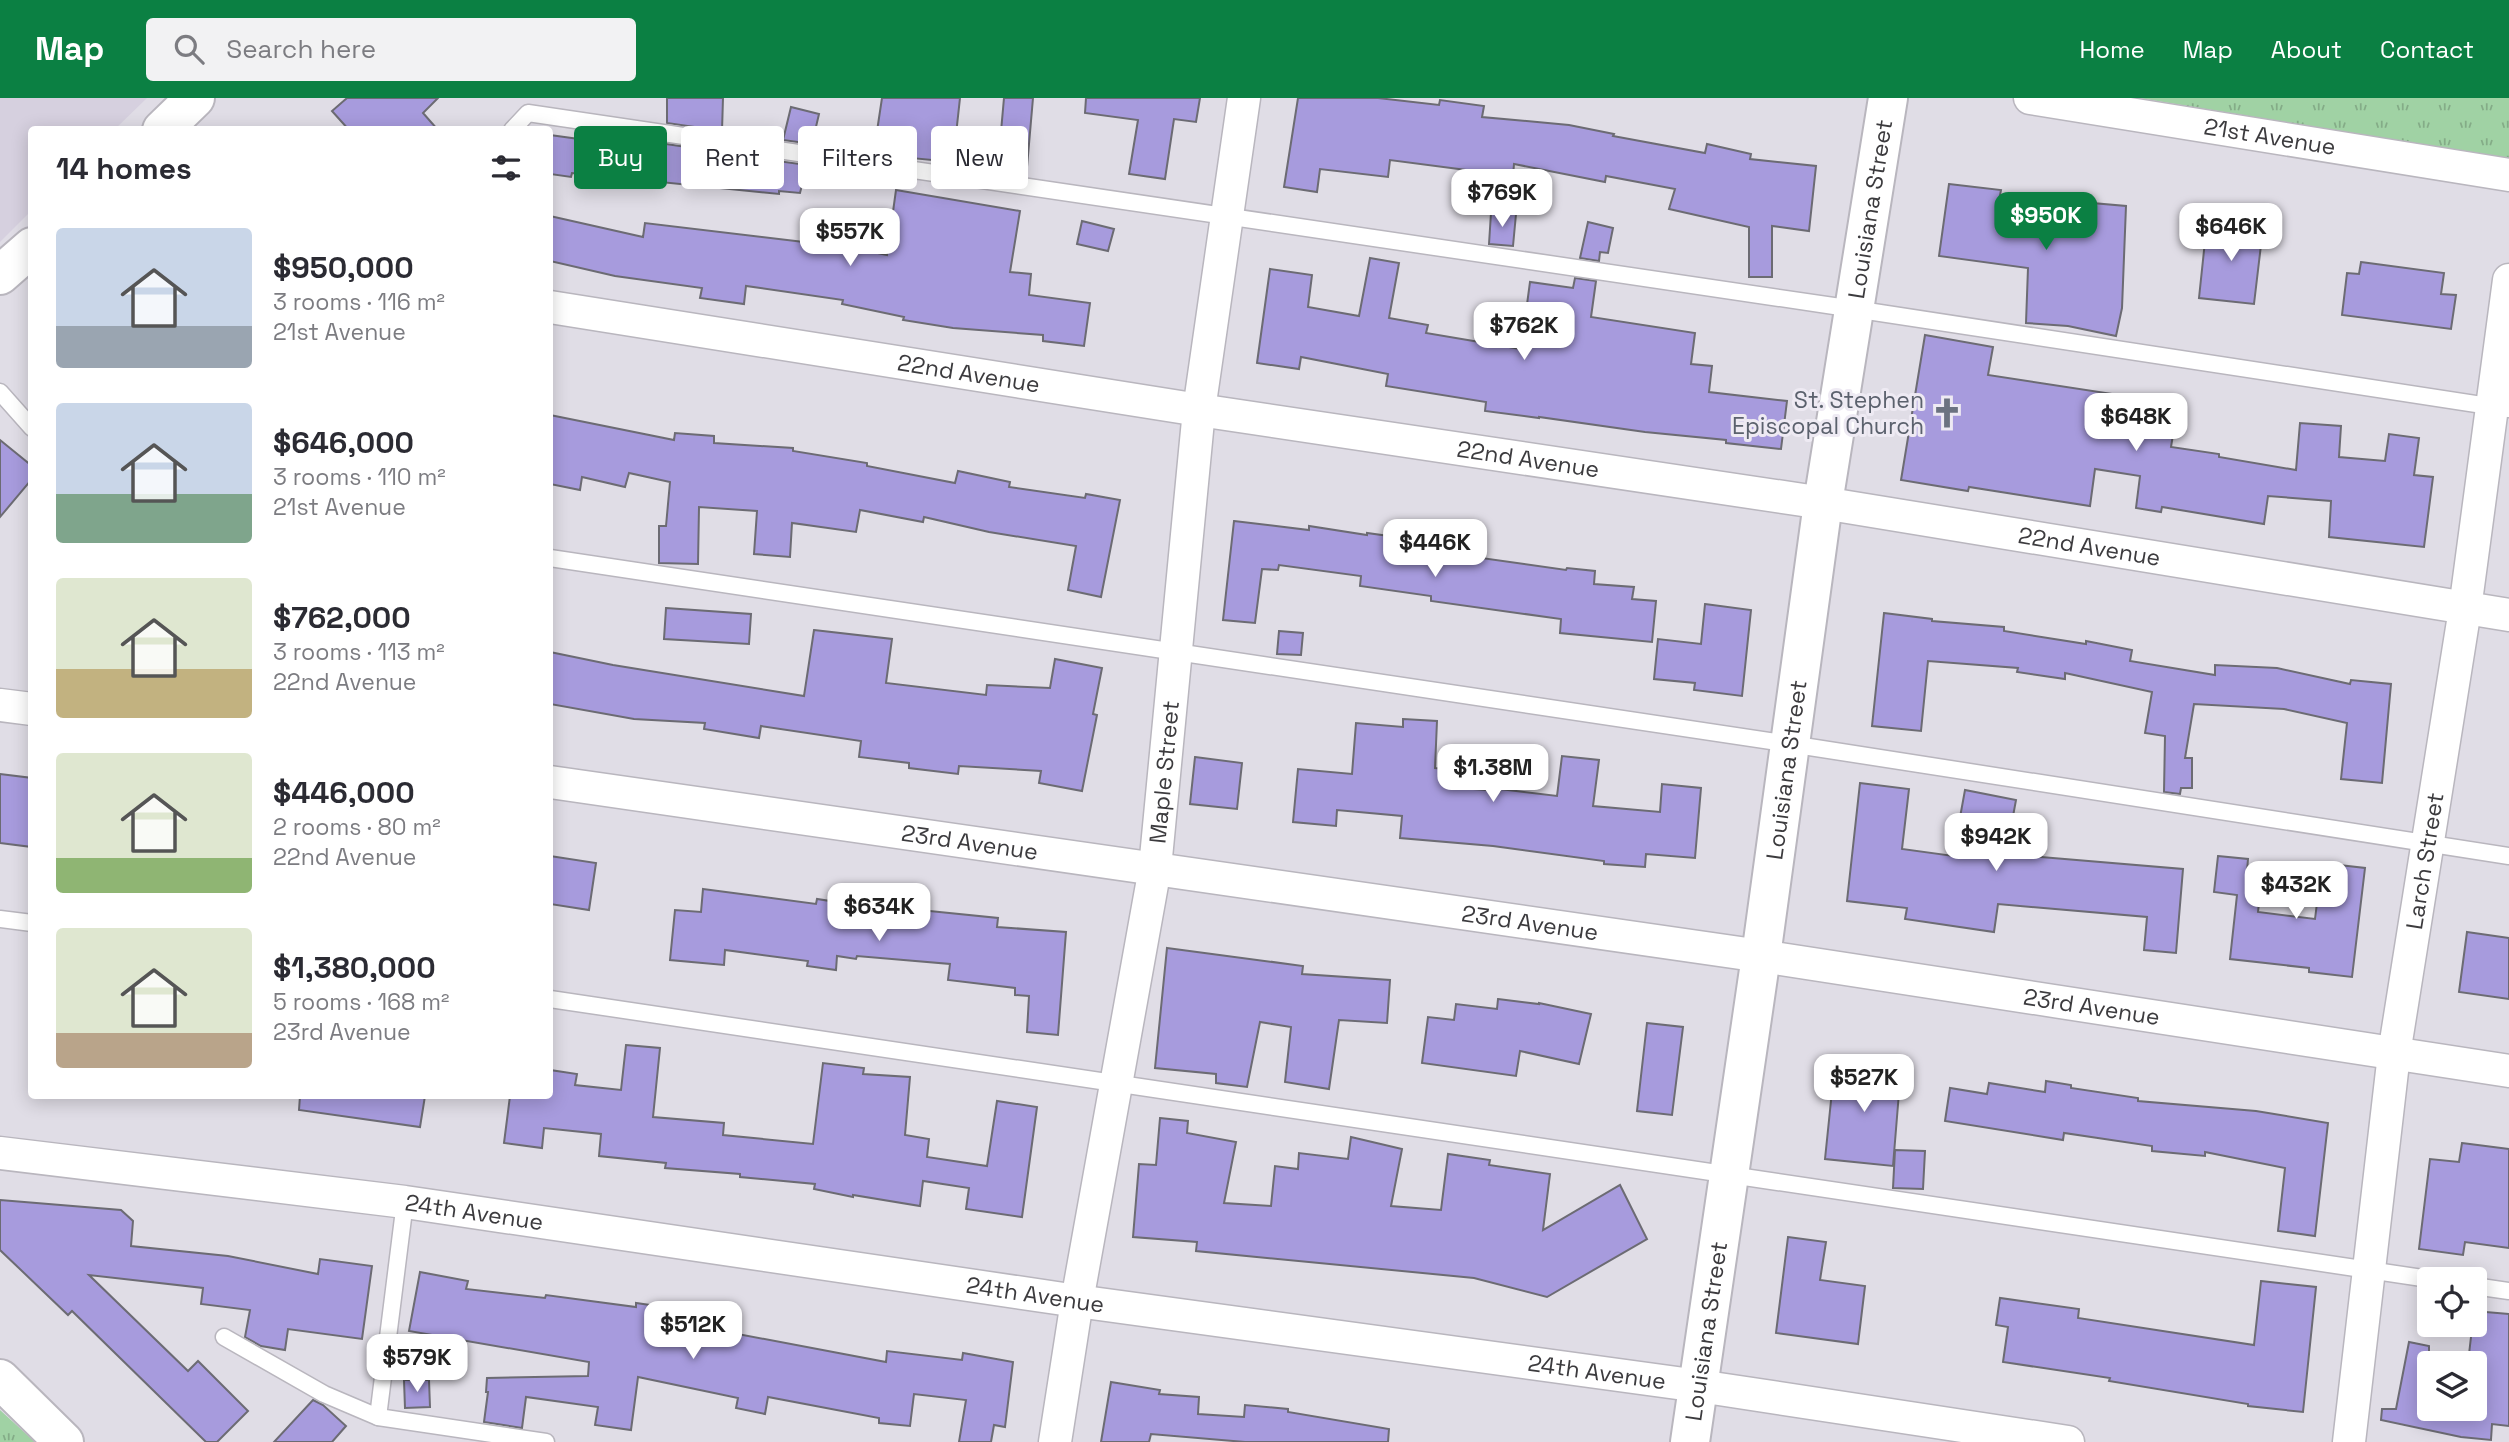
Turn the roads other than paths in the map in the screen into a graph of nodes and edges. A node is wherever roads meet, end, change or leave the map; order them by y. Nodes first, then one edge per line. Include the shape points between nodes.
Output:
1 (1244, 98) edge
2 (1888, 98) edge
3 (2030, 98) edge
4 (516, 126) edge
5 (2509, 175) edge
6 (1227, 216) junction
7 (28, 250) edge
8 (0, 275) edge
9 (2509, 280) edge
10 (553, 307) edge
11 (1854, 309) junction
12 (0, 392) edge
13 (2500, 408) edge
14 (1199, 410) junction
15 (28, 424) edge
16 (1824, 503) junction
17 (553, 558) edge
18 (2465, 609) junction
19 (2509, 615) edge
20 (1176, 652) junction
21 (0, 705) edge
22 (28, 708) edge
23 (1790, 744) junction
24 (553, 782) edge
25 (2427, 844) junction
26 (2509, 856) edge
27 (1155, 868) junction
28 (0, 919) edge
29 (28, 922) edge
30 (1761, 957) junction
31 (553, 999) edge
32 (2393, 1054) junction
33 (2509, 1071) edge
34 (1116, 1083) junction
35 (0, 1153) edge
36 (1730, 1175) junction
37 (405, 1202) junction
38 (2369, 1270) junction
39 (2417, 1277) edge
40 (2487, 1288) edge
41 (2509, 1291) edge
42 (1077, 1300) junction
43 (224, 1337) dead end
44 (0, 1379) edge
45 (1699, 1386) junction
46 (379, 1417) junction
47 (64, 1442) edge
48 (546, 1442) edge
49 (1055, 1442) edge
50 (1690, 1442) edge
51 (2068, 1442) edge
52 (2349, 1442) edge

1 - 6 street, Maple Street
2 - 11 street, Louisiana Street
3 - 5 street, 21st Avenue
4 - 6 lane via 528,113
6 - 11 lane
6 - 14 street, Maple Street
7 - 8 street
9 - 13 street, Larch Street
10 - 14 street, 22nd Avenue
11 - 13 lane
11 - 16 street, Louisiana Street
12 - 15 lane
13 - 18 street, Larch Street
14 - 16 street, 22nd Avenue
14 - 20 street, Maple Street
16 - 18 street, 22nd Avenue
16 - 23 street, Louisiana Street
17 - 20 lane
18 - 19 street, 22nd Avenue
18 - 25 street, Larch Street
20 - 23 lane
20 - 27 street, Maple Street
21 - 22 street
23 - 25 lane
23 - 30 street, Louisiana Street
24 - 27 street, 23rd Avenue
25 - 26 lane
25 - 32 street, Larch Street
27 - 30 street, 23rd Avenue
27 - 34 street, Maple Street
28 - 29 lane
30 - 32 street, 23rd Avenue
30 - 36 street, Louisiana Street
31 - 34 lane
32 - 33 street, 23rd Avenue
32 - 38 street, Larch Street
34 - 36 lane
34 - 42 street, Maple Street
35 - 37 street, 24th Avenue
36 - 38 lane
36 - 45 street, Louisiana Street
37 - 42 street, 24th Avenue
37 - 46 lane
38 - 39 lane
38 - 52 street, Larch Street
40 - 41 lane
42 - 45 street, 24th Avenue
42 - 49 street, Maple Street
43 - 46 lane via 324,1394
44 - 47 street
45 - 50 street, Louisiana Street
45 - 51 street, 24th Avenue
46 - 48 lane

